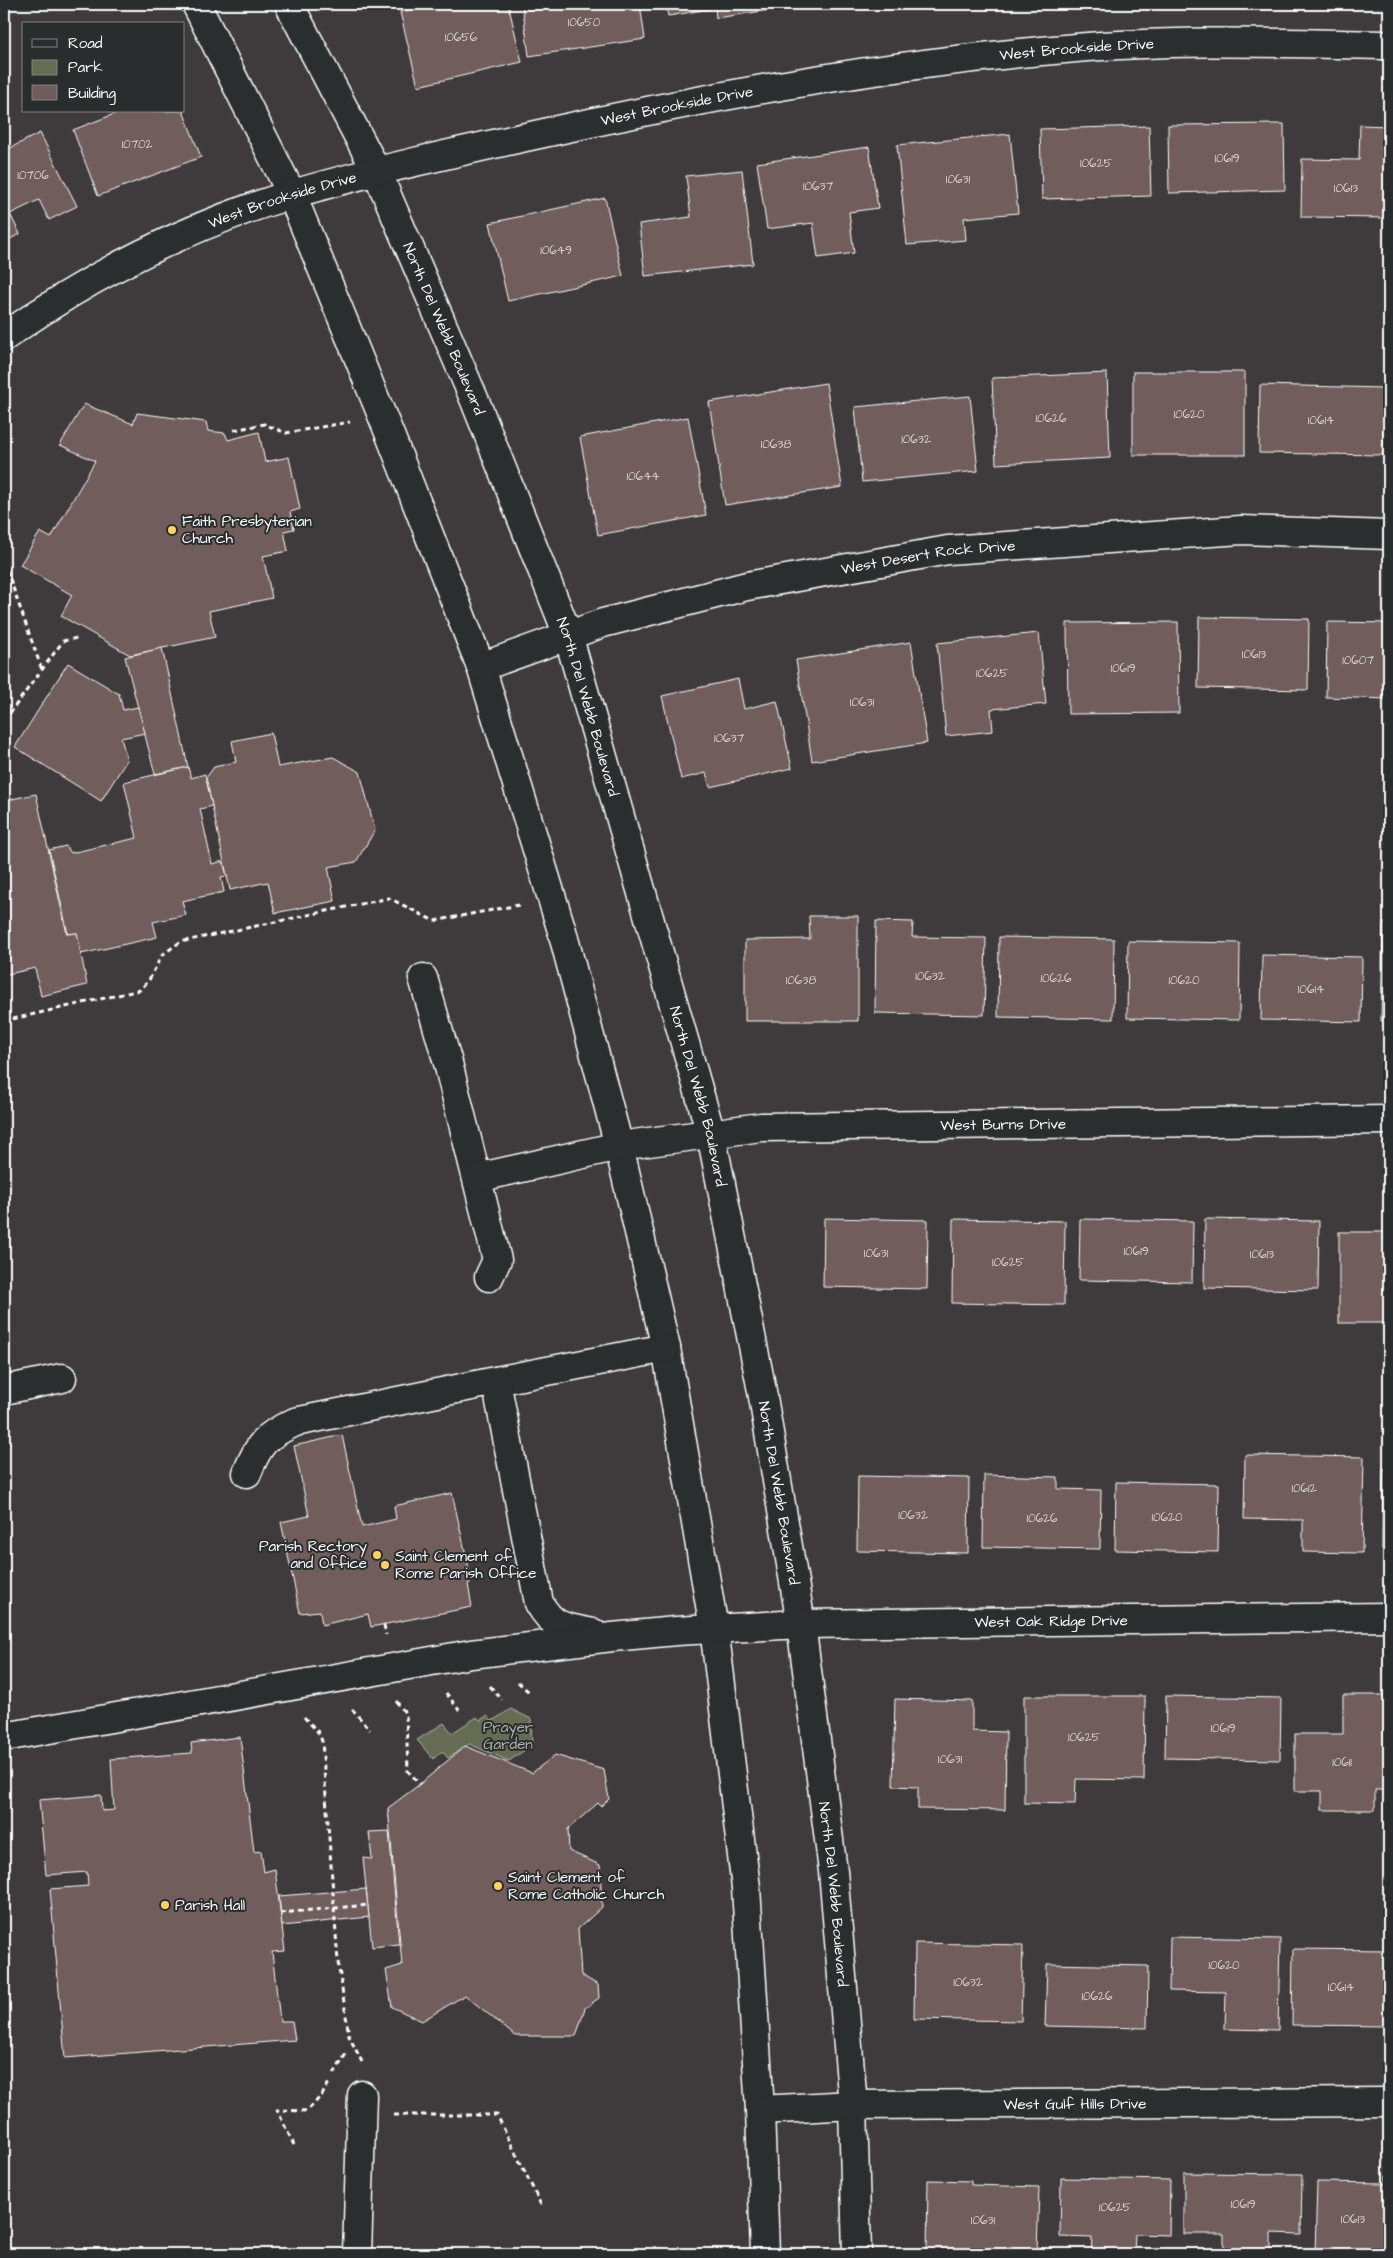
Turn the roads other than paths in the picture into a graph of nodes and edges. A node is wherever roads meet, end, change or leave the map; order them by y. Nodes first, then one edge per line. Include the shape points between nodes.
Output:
1 (196, 4) edge
2 (288, 4) edge
3 (1389, 45) edge
4 (377, 172) junction
5 (292, 195) junction
6 (4, 337) edge
7 (1389, 534) edge
8 (568, 636) junction
9 (481, 667) junction
10 (423, 978) dead end
11 (1389, 1120) edge
12 (711, 1134) junction
13 (619, 1146) junction
14 (477, 1178) junction
15 (489, 1277) dead end
16 (666, 1348) junction
17 (62, 1378) dead end
18 (496, 1381) junction
19 (4, 1390) edge
20 (247, 1473) dead end
21 (1389, 1617) edge
22 (801, 1624) junction
23 (714, 1628) junction
24 (612, 1636) junction
25 (4, 1737) edge
26 (362, 2095) dead end
27 (1389, 2102) edge
28 (853, 2105) junction
29 (760, 2110) junction
30 (357, 2254) edge
31 (765, 2254) edge
32 (857, 2254) edge

1 - 5 street
2 - 4 street, North Del Webb Boulevard
3 - 4 street, West Brookside Drive via 1188,42 1067,48 928,63 651,110
4 - 5 street, West Brookside Drive
4 - 8 street, North Del Webb Boulevard via 475,401
5 - 6 street, West Brookside Drive via 124,262
5 - 9 street
7 - 8 street, West Desert Rock Drive via 1241,530 948,550 747,586 603,623
8 - 9 street, West Desert Rock Drive
8 - 12 street, North Del Webb Boulevard
9 - 13 street via 562,931
10 - 14 street
11 - 12 street, West Burns Drive via 761,1127
12 - 13 street, West Burns Drive
12 - 22 street, North Del Webb Boulevard via 762,1391
13 - 14 street, West Burns Drive
13 - 16 street
14 - 15 street via 497,1260
16 - 18 street
16 - 23 street
17 - 19 street
18 - 20 street via 295,1422 275,1432 258,1448
18 - 24 street via 539,1602 548,1618 564,1627
21 - 22 street, West Oak Ridge Drive
22 - 23 street, West Oak Ridge Drive
22 - 28 street, North Del Webb Boulevard via 832,1871
23 - 24 street, West Oak Ridge Drive
23 - 29 street via 746,1888
24 - 25 street via 471,1654
26 - 30 street
27 - 28 street, West Gulf Hills Drive
28 - 29 street, West Gulf Hills Drive
28 - 32 street, North Del Webb Boulevard
29 - 31 street

